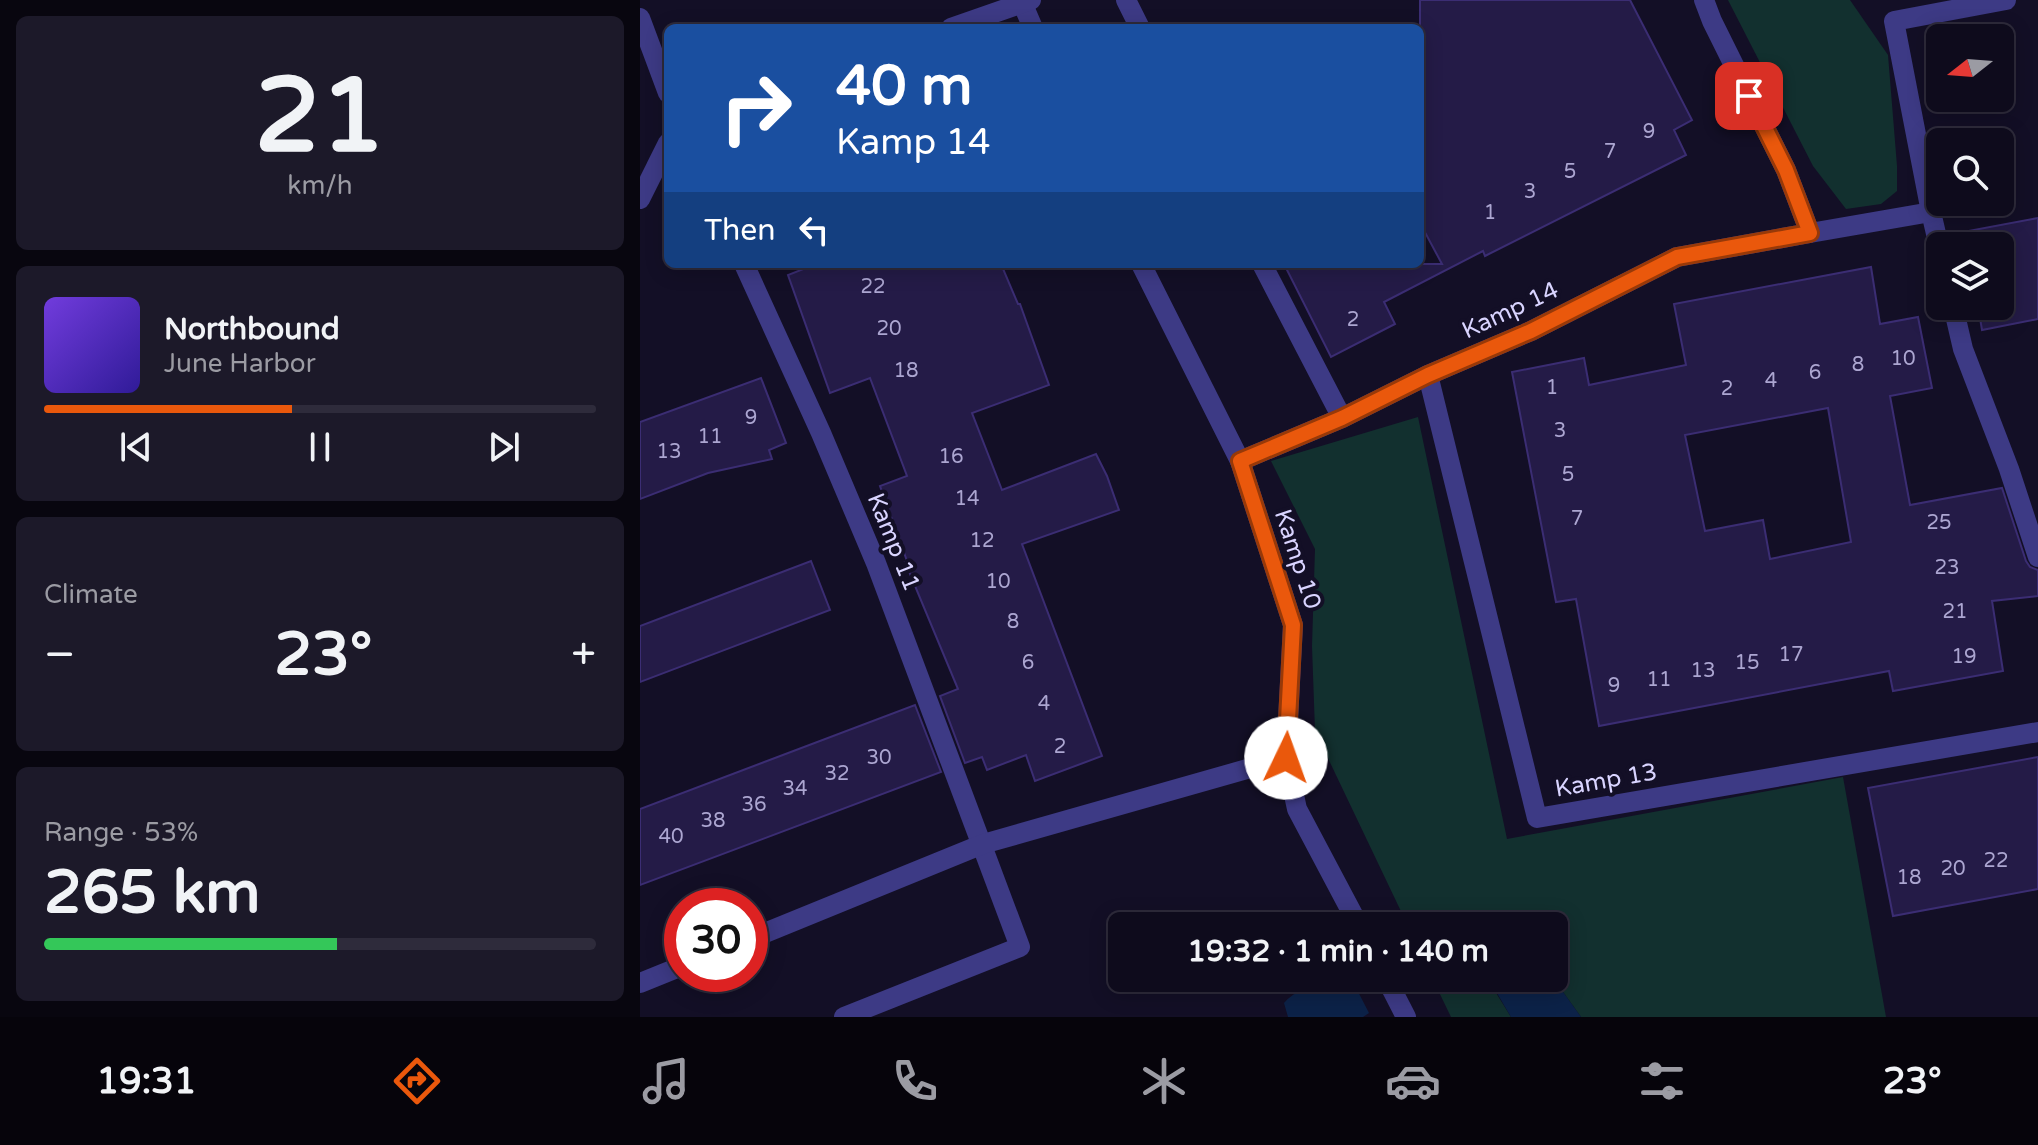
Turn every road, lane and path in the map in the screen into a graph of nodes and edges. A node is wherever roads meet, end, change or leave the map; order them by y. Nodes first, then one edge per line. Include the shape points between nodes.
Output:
1 (1126, 0) edge
2 (1704, 0) edge
3 (2006, 0) edge
4 (1025, 1) edge
5 (640, 18) edge
6 (962, 24) edge
7 (1032, 24) edge
8 (1138, 24) edge
9 (664, 82) edge
10 (664, 151) edge
11 (1926, 186) edge
12 (640, 199) edge
13 (1926, 213) edge
14 (1810, 233) junction
15 (746, 268) edge
16 (1143, 268) edge
17 (1264, 268) edge
18 (1956, 320) edge
19 (1428, 375) junction
20 (1342, 418) junction
21 (1240, 461) junction
22 (2038, 557) edge
23 (2038, 732) edge
24 (1286, 758) junction
25 (983, 844) junction
26 (1352, 912) edge
27 (768, 932) edge
28 (664, 973) edge
29 (640, 983) edge
30 (1393, 992) edge
31 (844, 1017) edge
32 (1406, 1017) edge

1 - 8 street
2 - 14 street via 1786,170
3 - 11 street via 1894,21
4 - 6 street
4 - 7 street
5 - 9 street
10 - 12 street
13 - 14 street, Kamp 14
14 - 19 street, Kamp 14 via 1677,257 1531,331
15 - 25 street, Kamp 11 via 876,563
16 - 21 street, Kamp 10
17 - 20 street
18 - 22 street
19 - 20 street, Kamp 14
19 - 23 street, Kamp 13 via 1537,818
20 - 21 street, Kamp 14
21 - 24 street, Kamp 10 via 1293,625
24 - 25 street
24 - 26 street, Kamp 10 via 1297,809
25 - 27 street
25 - 31 street, Kamp 11 via 1020,947
28 - 29 street
30 - 32 street

